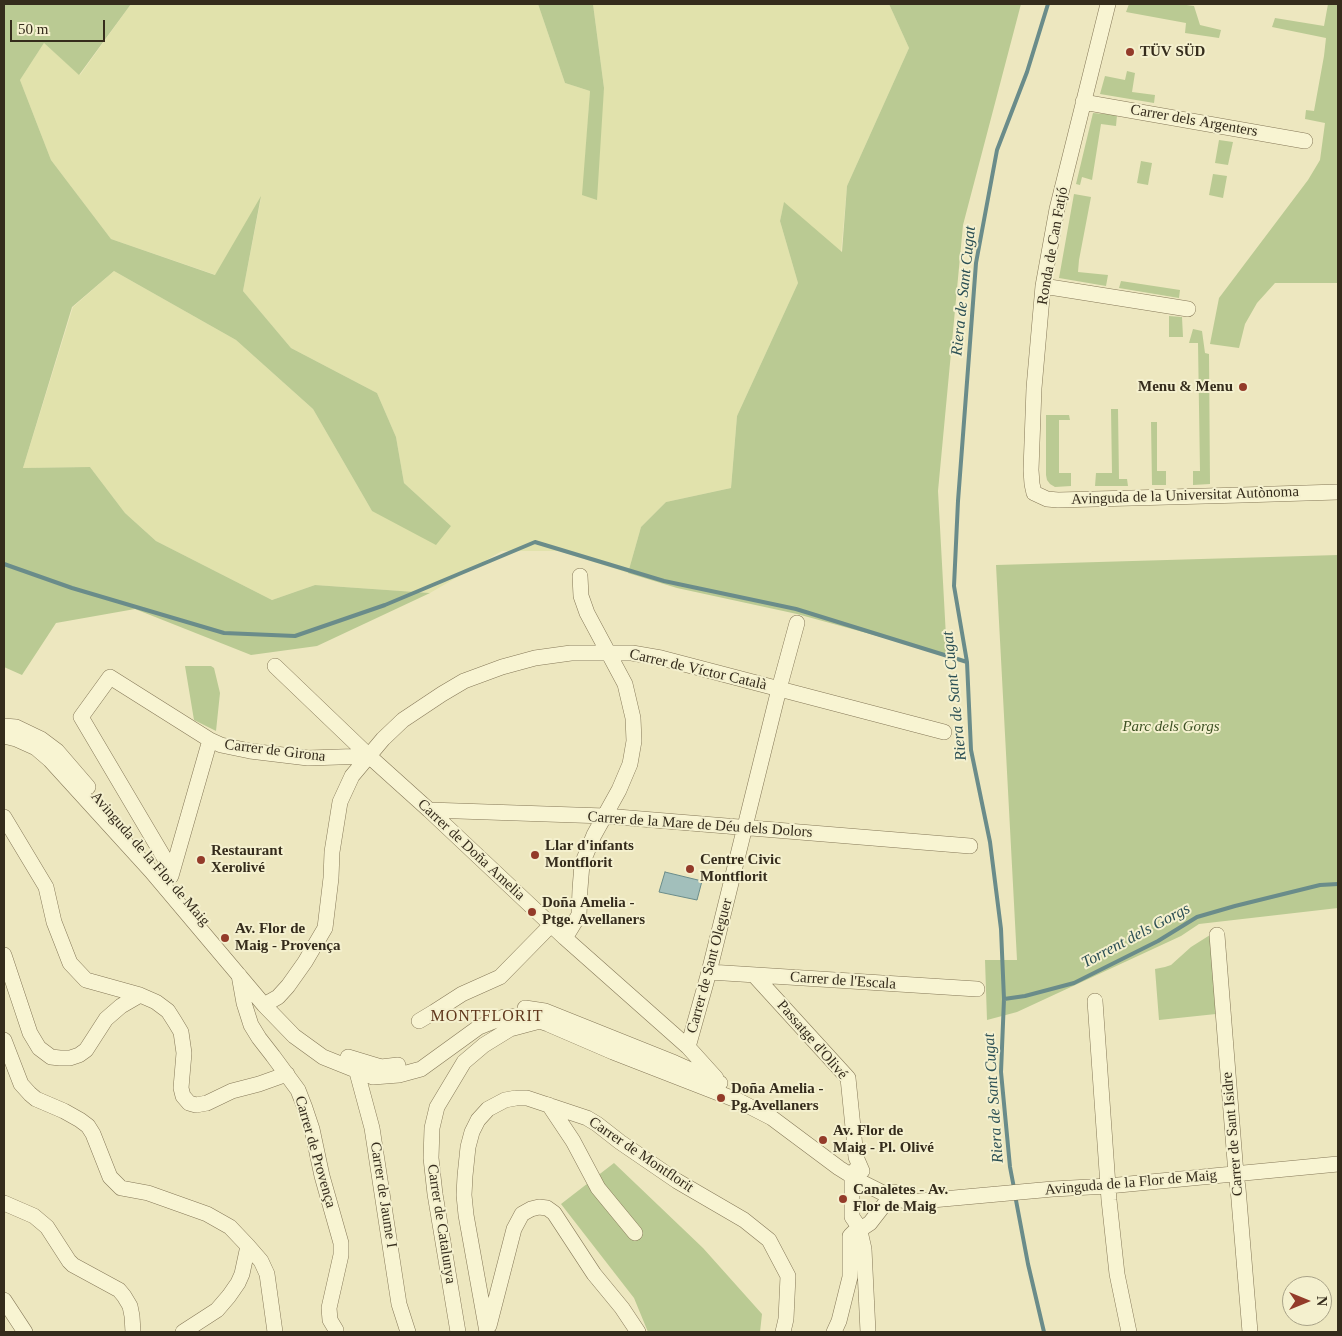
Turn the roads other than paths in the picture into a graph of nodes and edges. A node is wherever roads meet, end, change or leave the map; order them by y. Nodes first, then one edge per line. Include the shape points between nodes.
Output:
1 (1108, 4) edge
2 (1083, 102) junction
3 (1305, 141) dead end
4 (1043, 286) junction
5 (1188, 309) dead end
6 (1338, 492) edge
7 (1034, 493) joint
8 (580, 576) dead end
9 (797, 623) dead end
10 (609, 652) junction
11 (274, 666) dead end
12 (780, 689) junction
13 (4, 726) edge
14 (944, 732) dead end
15 (4, 736) edge
16 (210, 740) junction
17 (369, 756) junction
18 (430, 810) junction
19 (605, 816) junction
20 (4, 817) edge
21 (745, 828) junction
22 (970, 846) dead end
23 (169, 880) junction
24 (552, 924) junction
25 (1217, 935) dead end
26 (565, 938) junction
27 (4, 955) edge
28 (237, 958) junction
29 (709, 972) junction
30 (754, 975) junction
31 (239, 976) junction
32 (977, 990) dead end
33 (140, 995) junction
34 (1095, 1000) dead end
35 (268, 1003) junction
36 (418, 1021) dead end
37 (541, 1021) junction
38 (4, 1040) edge
39 (688, 1047) junction
40 (355, 1065) junction
41 (286, 1074) junction
42 (721, 1083) junction
43 (730, 1097) junction
44 (549, 1104) junction
45 (1338, 1164) edge
46 (857, 1172) junction
47 (1236, 1174) junction
48 (1108, 1186) junction
49 (892, 1194) junction
50 (4, 1203) edge
51 (858, 1227) junction
52 (635, 1233) dead end
53 (248, 1246) junction
54 (4, 1300) edge
55 (25, 1332) edge
56 (133, 1332) edge
57 (182, 1332) edge
58 (275, 1332) edge
59 (336, 1332) edge
60 (408, 1332) edge
61 (458, 1332) edge
62 (487, 1332) edge
63 (638, 1332) edge
64 (783, 1332) edge
65 (834, 1332) edge
66 (868, 1332) edge
67 (1129, 1332) edge
68 (1250, 1332) edge

1 - 2 street, Ronda de Can Fatjó
2 - 3 street, Carrer dels Argenters
2 - 4 street, Ronda de Can Fatjó via 1057,209
4 - 5 street
4 - 7 street, Ronda de Can Fatjó via 1034,388 1031,470
6 - 7 street, Avinguda de la Universitat Autònoma via 1058,500
8 - 10 street via 581,596 587,613
9 - 12 street, Carrer de Sant Oleguer
10 - 12 street, Carrer de Víctor Català via 661,658
10 - 17 street, Carrer de Víctor Català via 535,658 464,682 403,720
10 - 19 street via 628,692 634,741 630,764
11 - 17 street, Carrer de Doña Amelia
12 - 14 street, Carrer de Víctor Català
12 - 21 street, Carrer de Sant Oleguer
13 - 23 street, Avinguda de la Flor de Maig via 16,727 57,751
15 - 23 street, Avinguda de la Flor de Maig via 36,748 50,760 151,871
16 - 17 street, Carrer de Girona via 250,751 308,758
16 - 23 street
16 - 23 street, Carrer de Girona via 110,677 81,717
17 - 18 street, Carrer de Doña Amelia
17 - 35 street, Carrer de Víctor Català via 352,776 340,802 325,928 288,986
18 - 19 street, Carrer de la Mare de Déu dels Dolors
18 - 24 street, Carrer de Doña Amelia
19 - 21 street, Carrer de la Mare de Déu dels Dolors
19 - 26 street via 582,864 579,915
20 - 33 street via 46,886 54,922 70,963 86,980
21 - 22 street, Carrer de la Mare de Déu dels Dolors
21 - 29 street, Carrer de Sant Oleguer
23 - 28 street, Avinguda de la Flor de Maig
23 - 31 street, Avinguda de la Flor de Maig
24 - 26 street, Carrer de Doña Amelia
24 - 36 street via 500,977 462,994
25 - 47 street, Carrer de Sant Isidre
26 - 39 street, Carrer de Doña Amelia
27 - 33 street via 30,1033 39,1048 51,1057 79,1055 86,1050 106,1019
28 - 31 street, Carrer de Provença
28 - 35 street, Avinguda de la Flor de Maig
29 - 30 street, Carrer de l'Escala
29 - 39 street, Carrer de Sant Oleguer
30 - 32 street, Carrer de l'Escala
30 - 46 street, Passatge d'Olivé via 848,1078
31 - 35 street, Avinguda de la Flor de Maig
31 - 41 street, Carrer de Provença via 251,1024
33 - 41 street via 168,1011 180,1032 184,1053 181,1088 189,1103 207,1103 232,1091
34 - 48 street
35 - 40 street, Avinguda de la Flor de Maig via 294,1036 323,1057
37 - 40 street, Avinguda de la Flor de Maig via 525,1016 504,1017 479,1027 421,1069 399,1075 373,1076
37 - 43 street, Avinguda de la Flor de Maig
37 - 61 street, Carrer de Catalunya via 510,1029 484,1045 464,1062 437,1107 430,1158
38 - 53 street via 21,1084 36,1099 88,1126 110,1177 121,1188 148,1193 207,1214 230,1227
39 - 42 street, Carrer de Doña Amelia
40 - 42 street, Avinguda de la Flor de Maig via 410,1064 472,1021 515,1006 545,1011
40 - 60 street, Carrer de Jaume I via 372,1128 399,1304
41 - 59 street, Carrer de Provença via 298,1090 312,1129 340,1239 341,1254 329,1308
42 - 43 street, Carrer de Doña Amelia
42 - 46 street, Avinguda de la Flor de Maig via 761,1101 835,1152
43 - 46 street, Avinguda de la Flor de Maig via 772,1118
44 - 52 street via 574,1141 598,1188
44 - 62 street, Carrer de Montflorit via 527,1098 505,1100 488,1109 472,1132 464,1195
44 - 64 street, Carrer de Montflorit via 597,1124 669,1176 744,1220 769,1240 788,1276
45 - 47 street, Avinguda de la Flor de Maig
46 - 49 street, Avinguda de la Flor de Maig via 863,1183
46 - 51 street via 852,1217
47 - 48 street, Avinguda de la Flor de Maig
47 - 68 street, Carrer de Sant Isidre
48 - 49 street, Avinguda de la Flor de Maig via 910,1202
48 - 67 street via 1117,1274
49 - 51 street via 870,1223
50 - 56 street via 34,1216 48,1227 73,1265 119,1290 130,1306
51 - 65 street via 850,1236 850,1278
51 - 66 street via 864,1249
53 - 57 street via 242,1274 229,1296 217,1310
53 - 58 street via 267,1274
54 - 55 street
62 - 63 street via 514,1229 522,1214 539,1207 554,1214

